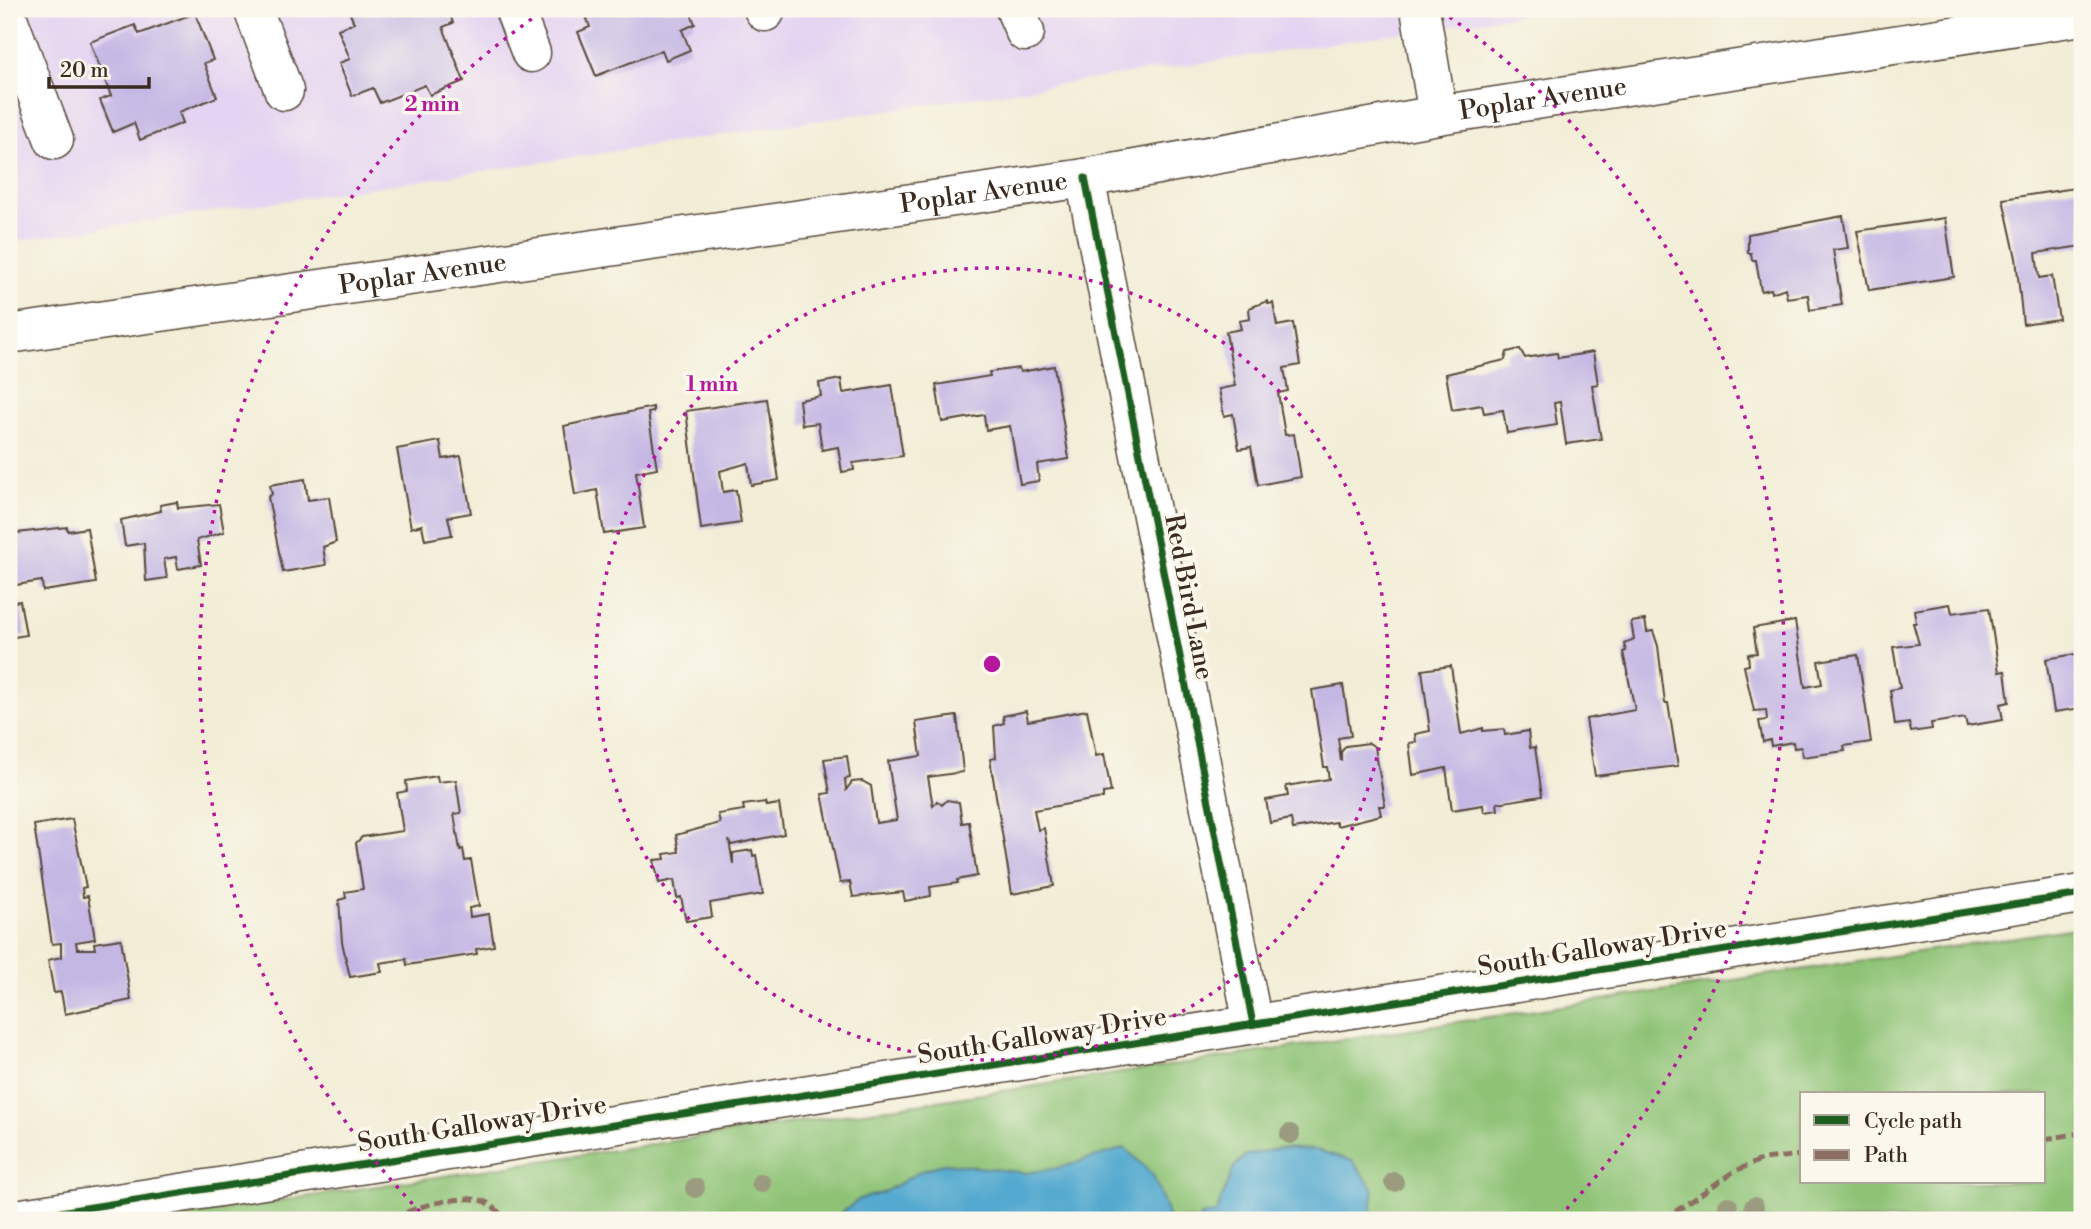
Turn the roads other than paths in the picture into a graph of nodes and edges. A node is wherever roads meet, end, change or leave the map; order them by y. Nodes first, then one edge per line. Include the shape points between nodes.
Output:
1 (253, 9) edge
2 (514, 9) edge
3 (1420, 9) edge
4 (2082, 16) edge
5 (9, 21) edge
6 (531, 53) dead end
7 (284, 91) dead end
8 (1438, 114) junction
9 (54, 139) dead end
10 (1084, 177) junction
11 (9, 334) edge
12 (2082, 894) edge
13 (1253, 1024) junction
14 (9, 1220) edge

1 - 7 street
2 - 6 street
3 - 8 street
4 - 8 street, Poplar Avenue
5 - 9 street
8 - 10 street, Poplar Avenue
10 - 11 street, Poplar Avenue
10 - 13 street, Red Bird Lane
12 - 13 street, South Galloway Drive
13 - 14 street, South Galloway Drive

